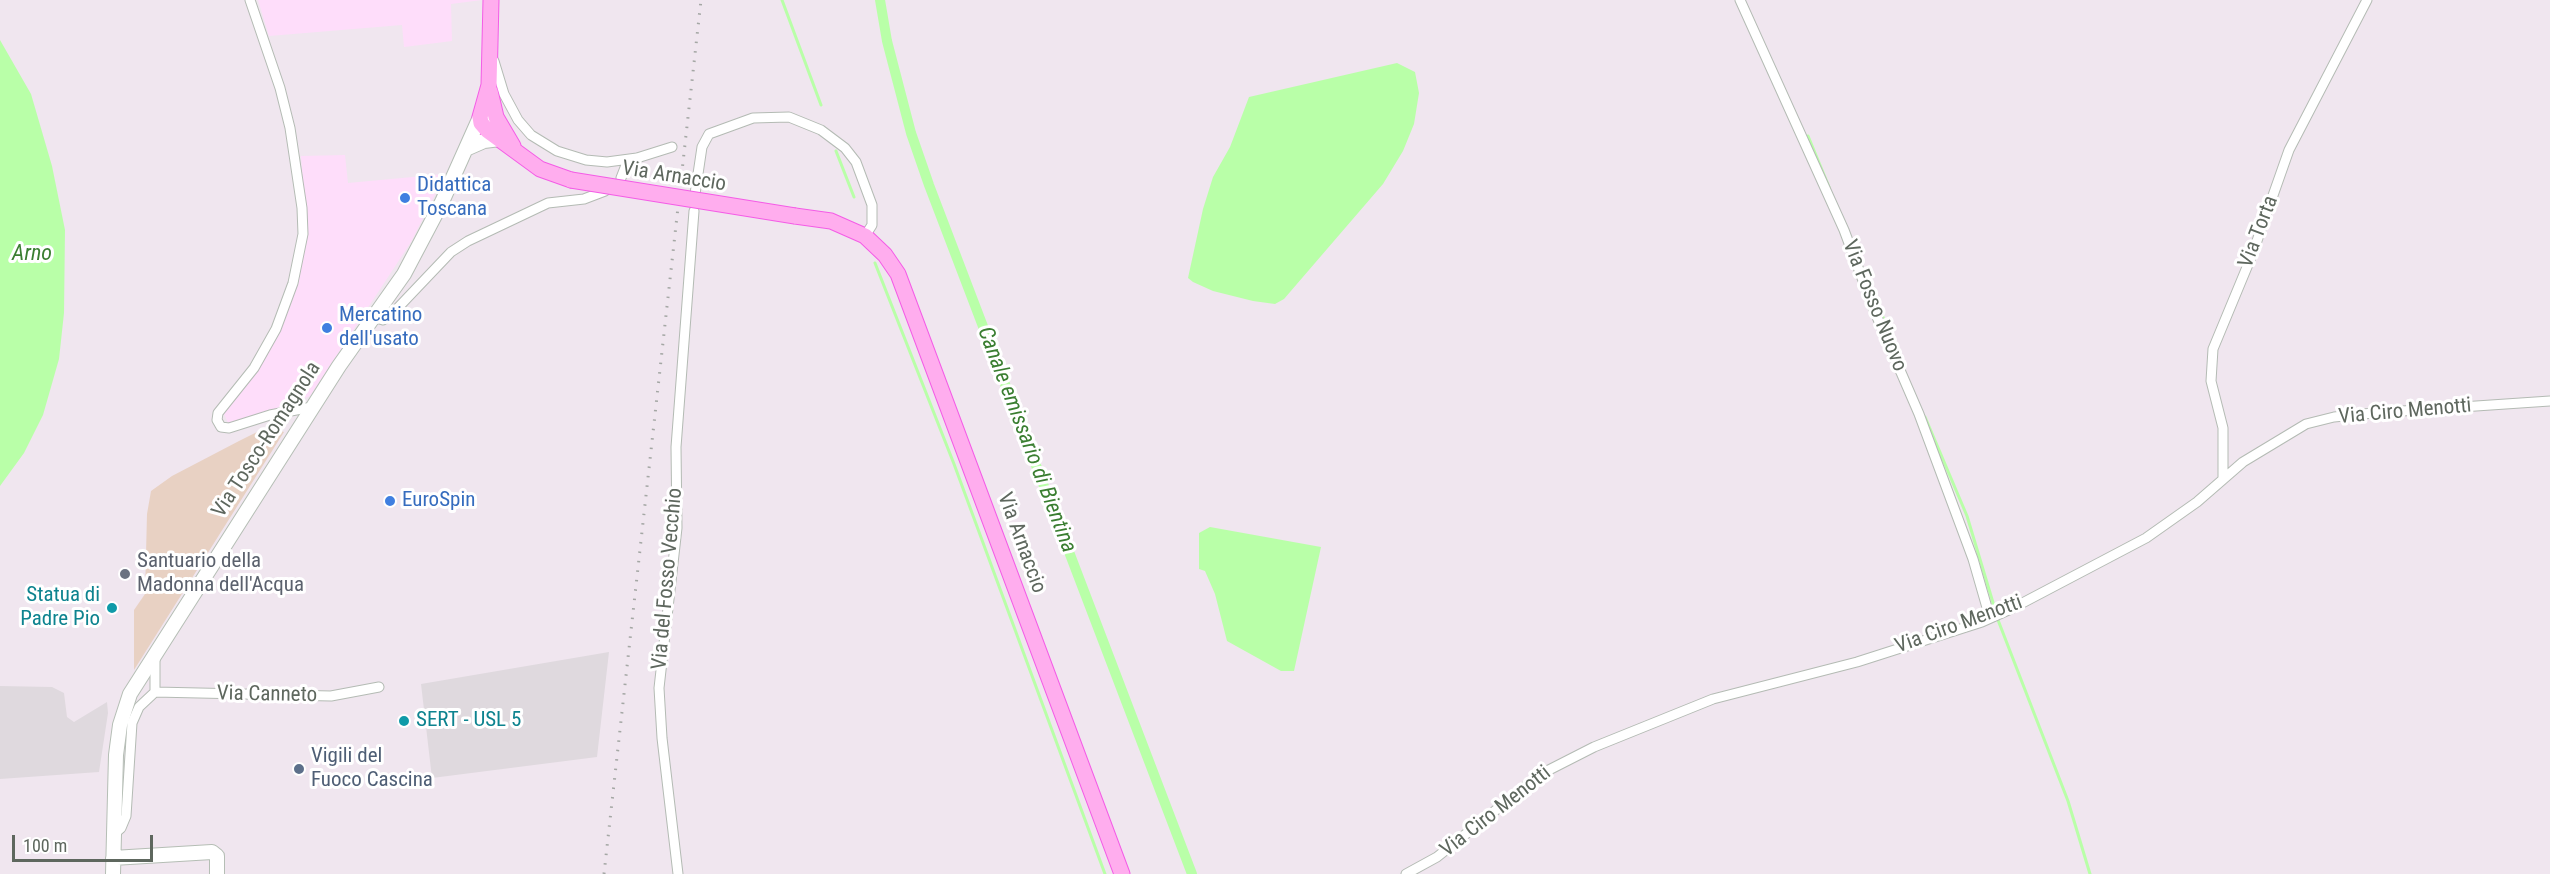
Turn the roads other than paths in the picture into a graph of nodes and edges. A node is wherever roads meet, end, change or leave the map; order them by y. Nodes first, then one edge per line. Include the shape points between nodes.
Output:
1 (250, 0) edge
2 (491, 0) edge
3 (1740, 0) edge
4 (2367, 0) edge
5 (491, 47) junction
6 (489, 85) junction
7 (480, 117) junction
8 (503, 137) junction
9 (672, 147) dead end
10 (468, 148) junction
11 (628, 160) junction
12 (621, 178) dead end
13 (605, 191) dead end
14 (695, 194) dead end
15 (694, 211) dead end
16 (865, 236) junction
17 (373, 317) junction
18 (2550, 401) edge
19 (312, 407) junction
20 (2223, 478) junction
21 (1990, 618) junction
22 (155, 653) junction
23 (379, 687) dead end
24 (155, 693) junction
25 (114, 834) junction
26 (113, 858) junction
27 (113, 874) edge
28 (218, 874) edge
29 (678, 874) edge
30 (1122, 874) edge
31 (1406, 874) edge

1 - 19 street via 290,128 303,234 293,283 276,328 254,368 219,413 219,424 229,428
2 - 5 main road, Via Tosco-Romagnola
3 - 21 street, Via Fosso Nuovo via 1844,230 1919,414 1973,559
4 - 20 street, Via Torta via 2289,150 2213,349 2211,381 2223,428
5 - 6 main road, Via Tosco-Romagnola
5 - 11 street, Via Arnaccio via 508,103 531,135 575,157 608,162
6 - 7 main road, Via Tosco-Romagnola
6 - 8 main road, Via Arnaccio
7 - 8 main road, Via Arnaccio via 483,126
7 - 10 main road, Via Tosco-Romagnola
8 - 10 main road
8 - 16 main road, Via Arnaccio, bridge via 546,173 571,180 838,224
9 - 11 street, Via Arnaccio
10 - 17 main road, Via Tosco-Romagnola via 412,261
11 - 12 street, Via Arnaccio
13 - 17 street, Via Arnaccio via 584,199 548,203 468,241 451,252 392,314 383,320
14 - 16 street via 705,140 715,130 753,118 796,119 821,130 850,153 860,170 873,215
15 - 29 street, Via del Fosso Vecchio via 676,447 677,528 659,688
16 - 30 main road, Via Arnaccio via 889,260 904,289
17 - 19 main road, Via Tosco-Romagnola
18 - 20 street, Via Ciro Menotti via 2373,412 2324,419 2275,441
19 - 22 main road, Via Tosco-Romagnola
20 - 21 street, Via Ciro Menotti via 2181,514 2133,546
21 - 31 street, Via Ciro Menotti via 1857,662 1713,699 1594,747 1541,774 1437,857
22 - 24 street
22 - 25 main road, Via Tosco-Romagnola via 130,694 120,725
23 - 24 street, Via Canneto via 331,696
24 - 25 street via 141,704 132,723 126,816
25 - 26 main road, Via Tosco-Romagnola
26 - 27 main road, Via Tosco-Romagnola
26 - 28 main road via 212,852 218,860

